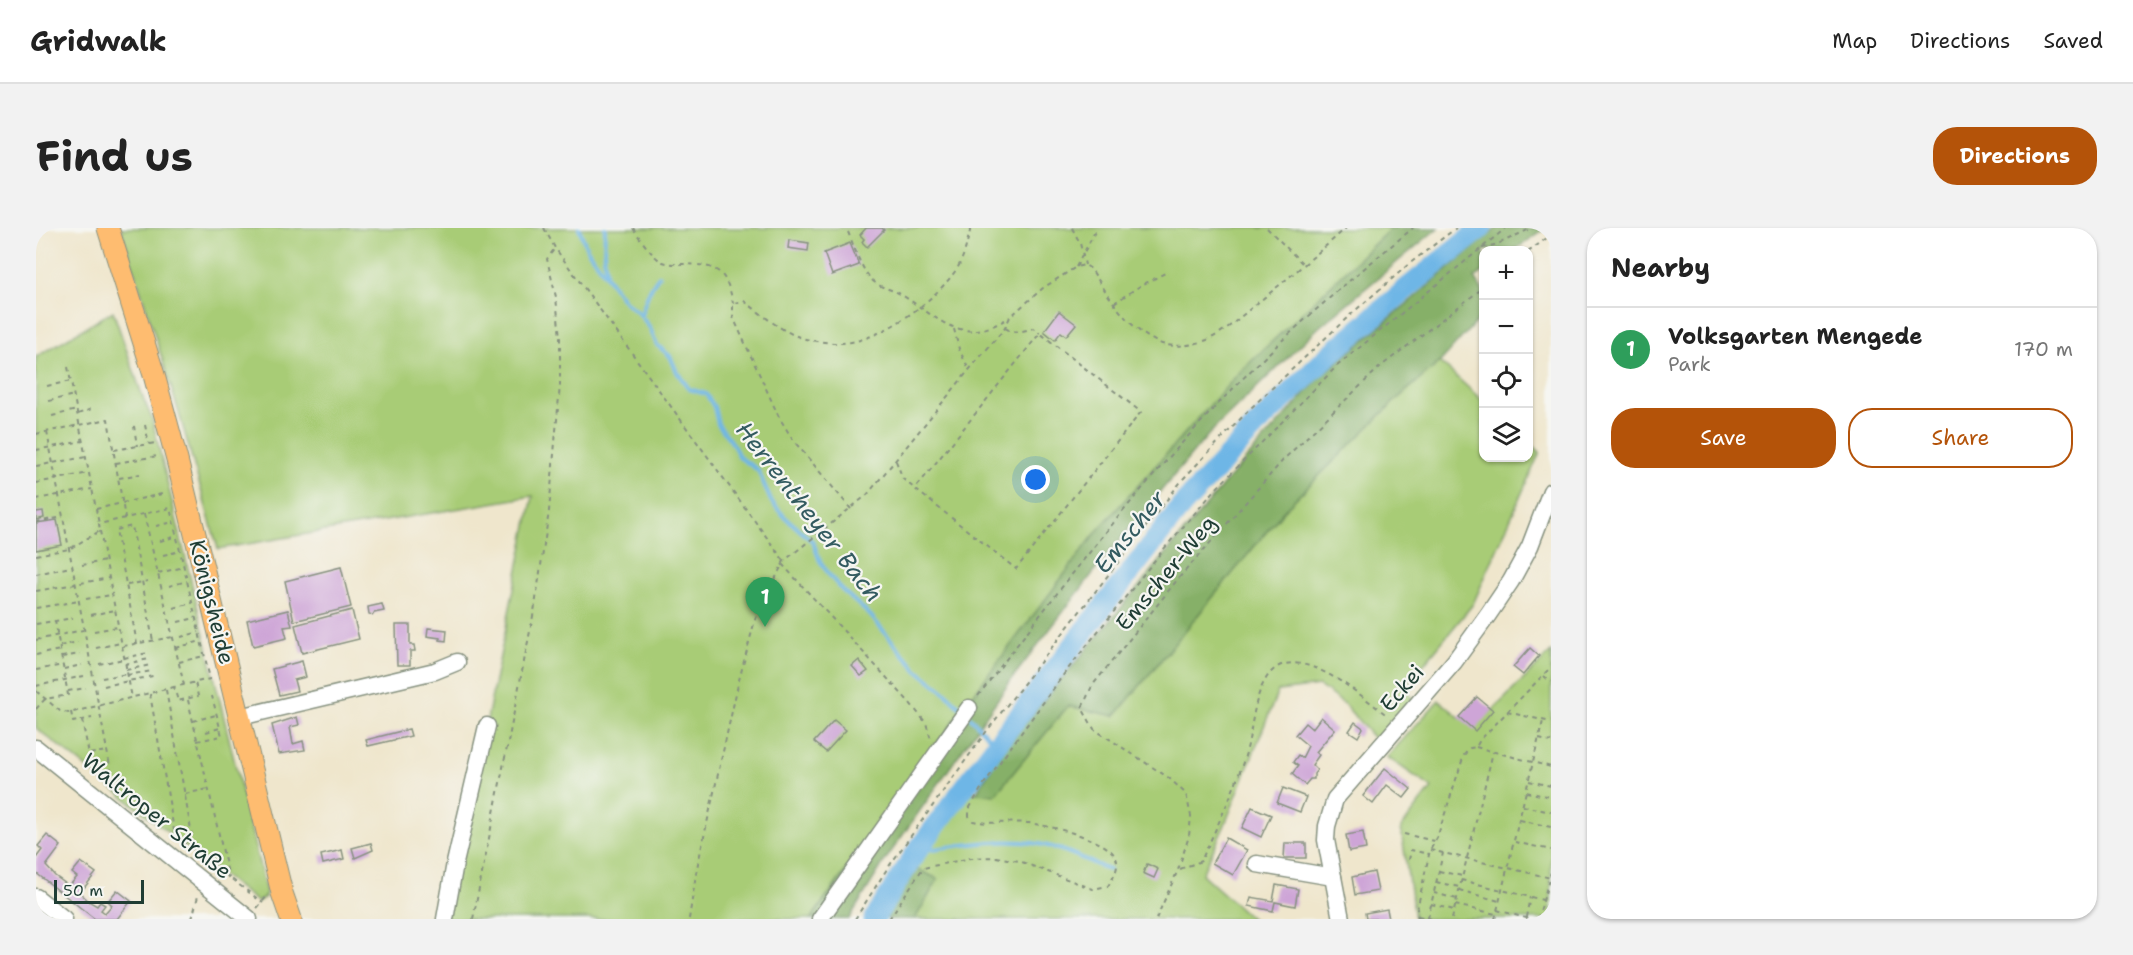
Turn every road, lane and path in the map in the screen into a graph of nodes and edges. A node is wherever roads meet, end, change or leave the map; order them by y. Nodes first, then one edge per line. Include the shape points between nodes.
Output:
1 (101, 228) edge
2 (108, 228) edge
3 (544, 228) edge
4 (633, 228) edge
5 (971, 228) edge
6 (1072, 228) edge
7 (1097, 228) edge
8 (1267, 228) edge
9 (1346, 228) edge
10 (1413, 228) edge
11 (1456, 228) edge
12 (1506, 228) edge
13 (1532, 228) edge
14 (848, 232) dead end
15 (1551, 235) edge
16 (1080, 243) junction
17 (1088, 245) junction
18 (1483, 246) edge
19 (1490, 246) edge
20 (555, 248) junction
21 (1533, 248) edge
22 (1479, 249) edge
23 (1084, 256) junction
24 (1085, 265) junction
25 (1304, 265) junction
26 (1076, 267) junction
27 (1167, 272) dead end
28 (125, 286) junction
29 (1479, 291) edge
30 (733, 303) junction
31 (1114, 303) junction
32 (920, 309) junction
33 (1010, 317) junction
34 (1005, 328) junction
35 (954, 329) junction
36 (1040, 333) junction
37 (68, 367) dead end
38 (969, 370) junction
39 (71, 381) junction
40 (47, 386) dead end
41 (74, 396) junction
42 (49, 401) dead end
43 (94, 408) dead end
44 (77, 412) junction
45 (52, 416) dead end
46 (80, 425) junction
47 (145, 425) dead end
48 (134, 426) dead end
49 (47, 432) junction
50 (36, 434) edge
51 (83, 441) junction
52 (155, 443) dead end
53 (149, 444) junction
54 (137, 446) junction
55 (50, 447) junction
56 (36, 450) edge
57 (114, 450) junction
58 (157, 456) dead end
59 (86, 457) junction
60 (896, 461) junction
61 (53, 463) junction
62 (116, 463) junction
63 (36, 466) edge
64 (89, 473) junction
65 (140, 474) dead end
66 (119, 478) junction
67 (56, 479) junction
68 (36, 483) edge
69 (92, 489) junction
70 (915, 489) junction
71 (1551, 491) edge
72 (166, 493) dead end
73 (59, 495) junction
74 (36, 499) edge
75 (123, 503) junction
76 (96, 509) junction
77 (851, 509) junction
78 (144, 513) junction
79 (63, 517) junction
80 (125, 518) junction
81 (36, 522) edge
82 (174, 522) junction
83 (99, 524) junction
84 (156, 526) dead end
85 (100, 531) junction
86 (177, 536) junction
87 (160, 541) dead end
88 (69, 549) junction
89 (180, 551) junction
90 (36, 555) edge
91 (163, 555) dead end
92 (105, 561) junction
93 (783, 562) junction
94 (82, 565) dead end
95 (73, 567) junction
96 (184, 567) junction
97 (158, 573) junction
98 (36, 574) edge
99 (109, 578) junction
100 (148, 581) dead end
101 (187, 581) junction
102 (142, 582) junction
103 (76, 584) junction
104 (126, 585) junction
105 (170, 586) dead end
106 (36, 591) edge
107 (112, 595) junction
108 (86, 599) dead end
109 (79, 601) junction
110 (192, 603) junction
111 (36, 608) edge
112 (174, 608) dead end
113 (115, 610) junction
114 (91, 615) dead end
115 (73, 618) dead end
116 (196, 618) junction
117 (55, 621) junction
118 (178, 622) dead end
119 (36, 624) edge
120 (118, 627) junction
121 (85, 630) junction
122 (94, 631) dead end
123 (199, 632) junction
124 (58, 635) junction
125 (173, 637) junction
126 (181, 637) dead end
127 (36, 639) edge
128 (153, 641) junction
129 (201, 641) junction
130 (78, 642) dead end
131 (137, 644) junction
132 (121, 645) junction
133 (60, 648) junction
134 (96, 648) dead end
135 (176, 648) junction
136 (80, 654) dead end
137 (148, 654) dead end
138 (36, 655) edge
139 (204, 656) junction
140 (62, 657) junction
141 (124, 658) junction
142 (149, 659) dead end
143 (179, 662) junction
144 (457, 662) dead end
145 (99, 664) dead end
146 (125, 664) junction
147 (82, 665) dead end
148 (150, 665) dead end
149 (63, 667) junction
150 (1551, 667) edge
151 (36, 670) edge
152 (152, 671) dead end
153 (127, 673) junction
154 (1543, 675) junction
155 (84, 676) dead end
156 (153, 676) dead end
157 (102, 678) dead end
158 (66, 680) junction
159 (128, 681) junction
160 (195, 682) junction
161 (1551, 682) edge
162 (184, 685) junction
163 (36, 686) edge
164 (104, 686) dead end
165 (174, 687) junction
166 (86, 688) dead end
167 (166, 690) junction
168 (36, 691) edge
169 (68, 691) junction
170 (150, 694) junction
171 (212, 696) dead end
172 (132, 698) junction
173 (45, 699) junction
174 (188, 699) junction
175 (178, 701) junction
176 (168, 704) junction
177 (99, 705) junction
178 (36, 709) edge
179 (71, 712) junction
180 (1508, 712) junction
181 (216, 715) junction
182 (964, 715) joint
183 (240, 717) junction
184 (92, 718) dead end
185 (82, 720) junction
186 (193, 721) junction
187 (1544, 721) junction
188 (1551, 722) edge
189 (1400, 725) junction
190 (487, 726) dead end
191 (220, 729) junction
192 (206, 732) dead end
193 (1539, 739) junction
194 (197, 741) junction
195 (1551, 742) edge
196 (1476, 747) junction
197 (36, 748) edge
198 (107, 751) junction
199 (1493, 752) junction
200 (932, 760) junction
201 (1533, 763) junction
202 (1551, 767) edge
203 (1529, 781) junction
204 (1551, 786) edge
205 (208, 789) junction
206 (1526, 792) junction
207 (183, 794) junction
208 (116, 795) dead end
209 (1551, 797) edge
210 (1523, 806) junction
211 (1551, 812) edge
212 (1520, 820) junction
213 (1551, 827) edge
214 (1404, 834) dead end
215 (1435, 841) junction
216 (1515, 842) junction
217 (1430, 850) junction
218 (1551, 850) edge
219 (195, 852) junction
220 (1443, 853) junction
221 (1429, 854) junction
222 (1467, 858) junction
223 (1409, 860) dead end
224 (1257, 864) dead end
225 (1507, 867) junction
226 (1178, 870) junction
227 (1439, 871) junction
228 (1551, 872) edge
229 (1333, 877) junction
230 (1550, 877) edge
231 (229, 878) junction
232 (1461, 878) junction
233 (201, 880) junction
234 (1436, 882) junction
235 (1459, 889) junction
236 (1502, 890) junction
237 (1545, 892) junction
238 (1434, 893) junction
239 (1551, 893) edge
240 (36, 897) edge
241 (1530, 897) junction
242 (1457, 898) junction
243 (1543, 900) junction
244 (1499, 901) junction
245 (263, 903) dead end
246 (1431, 904) junction
247 (1455, 905) junction
248 (1454, 909) junction
249 (1497, 912) junction
250 (1418, 917) edge
251 (1526, 917) junction
252 (286, 918) edge
253 (1428, 918) edge
254 (1551, 918) edge
255 (64, 919) edge
256 (192, 919) edge
257 (249, 919) edge
258 (445, 919) edge
259 (473, 919) edge
260 (689, 919) edge
261 (820, 919) edge
262 (855, 919) edge
263 (890, 919) edge
264 (1155, 919) edge
265 (1341, 919) edge
266 (1433, 919) edge
267 (1452, 919) edge
268 (1495, 919) edge
269 (1530, 919) edge
270 (1539, 919) edge
271 (1547, 919) edge

1 - 28 main road, Königsheide
2 - 28 main road, Königsheide
3 - 20 path
4 - 30 path via 657,259 665,263 701,264 721,272
5 - 32 path via 958,266
6 - 16 path
7 - 17 path
8 - 25 path
9 - 25 path
10 - 182 path via 1269,353 1173,453 1067,580
11 - 262 path via 1349,316 1252,407 1183,479 986,732
12 - 18 path
13 - 19 path
14 - 32 path via 862,266 874,281
15 - 21 path
16 - 17 path
16 - 23 path
17 - 23 path
20 - 93 path
20 - 259 path via 546,259 556,297 560,338 549,511 535,606
22 - 263 path via 1337,366 1216,489 1064,674 969,809 973,821 1051,827 1102,846 1116,857 1117,865 1108,886 1093,888 1019,861 971,858 922,868
23 - 24 path
23 - 26 path
24 - 26 path
24 - 31 path
25 - 31 path via 1223,331 1205,341 1173,347 1160,344 1129,321
26 - 33 path via 1043,288
27 - 31 path
28 - 183 main road, Königsheide via 175,450
29 - 226 path, Emscher-Weg via 1380,367 1285,458 1178,579 1092,686 1082,708 1094,729 1169,778 1186,794 1191,816 1189,836
30 - 32 path via 744,301 772,323 809,340 844,343 870,336
30 - 77 path via 733,317 779,417
32 - 35 path
33 - 34 path
33 - 35 path via 984,329
34 - 36 path via 1018,332 1035,328
34 - 38 path
35 - 38 path
36 - 70 path
36 - 70 path via 1141,412 1016,569
37 - 39 path
38 - 60 path
39 - 40 path
39 - 41 path
41 - 42 path
41 - 44 path
43 - 44 path
44 - 45 path
44 - 46 path
46 - 49 path
46 - 51 path
46 - 57 path via 108,419
47 - 53 path
48 - 54 path
49 - 50 path
49 - 55 path
51 - 55 path
51 - 59 path
52 - 53 path
53 - 54 path
54 - 57 path
55 - 56 path
55 - 61 path
57 - 62 path
58 - 62 path
59 - 61 path
59 - 64 path
60 - 70 path via 903,479
60 - 77 path
61 - 63 path
61 - 67 path
62 - 66 path
64 - 67 path
64 - 69 path
65 - 66 path
66 - 75 path
67 - 68 path
67 - 73 path
69 - 73 path
69 - 76 path
71 - 189 street, Eckei via 1530,546 1511,581 1454,662
72 - 75 path
73 - 74 path
73 - 79 path
75 - 76 path
75 - 80 path
76 - 83 path
77 - 93 path
78 - 80 path
78 - 82 path via 170,508
78 - 97 path
79 - 81 path
79 - 88 path
80 - 83 path
82 - 84 path
82 - 86 path
83 - 85 path
85 - 88 path
85 - 92 path
86 - 87 path
86 - 89 path
88 - 90 path
88 - 95 path
89 - 91 path
89 - 96 path
92 - 94 path
92 - 99 path
93 - 200 path via 926,723
93 - 260 path via 755,620 697,868
95 - 98 path
95 - 103 path
96 - 97 path
96 - 101 path
97 - 125 path
99 - 103 path
99 - 107 path
100 - 102 path
101 - 105 path
101 - 110 path
102 - 104 path
102 - 104 path via 132,526 116,530
102 - 128 path
103 - 106 path
103 - 109 path
104 - 131 path
107 - 108 path
107 - 113 path
109 - 111 path
109 - 121 path
110 - 112 path
110 - 116 path
113 - 114 path
113 - 120 path
115 - 117 path
116 - 118 path
116 - 123 path
117 - 119 path
117 - 124 path
120 - 122 path
120 - 132 path
121 - 124 path
121 - 177 path
123 - 126 path
123 - 129 path
124 - 127 path
124 - 133 path
125 - 128 path
125 - 135 path
128 - 131 path
129 - 135 path
129 - 139 path
130 - 133 path
131 - 132 path
132 - 134 path
132 - 141 path
133 - 138 path
133 - 140 path
135 - 143 path
136 - 140 path
137 - 141 path
139 - 143 path
139 - 160 path via 210,679
140 - 149 path
141 - 145 path
141 - 146 path
142 - 146 path
143 - 162 path
144 - 183 street via 435,671
146 - 153 path
147 - 149 path
148 - 153 path
149 - 151 path
149 - 158 path
150 - 154 path
152 - 153 path
153 - 157 path
153 - 159 path
154 - 161 path
154 - 180 path
155 - 158 path
156 - 159 path
158 - 163 path
158 - 169 path
159 - 164 path
159 - 172 path
160 - 162 path
160 - 174 path via 198,696
162 - 165 path
165 - 167 path
165 - 175 path
166 - 169 path
167 - 170 path
167 - 176 path
168 - 173 path
169 - 173 path via 68,695
170 - 172 path
170 - 219 path via 175,836
171 - 181 path
172 - 177 path
173 - 178 path
173 - 179 path via 60,711
174 - 175 path
174 - 186 path
175 - 176 path
176 - 207 path
177 - 179 path
177 - 198 path
179 - 185 path via 73,722
180 - 187 path
180 - 196 path
181 - 186 path
181 - 191 path
182 - 200 street
183 - 252 main road, Königsheide
184 - 185 path
185 - 198 path via 88,754
186 - 194 path
187 - 188 path
187 - 193 path
189 - 226 path via 1334,676 1298,664 1278,666 1268,676 1257,699 1237,782 1201,861
189 - 229 street, Eckei via 1335,799 1326,840
190 - 258 street
191 - 192 path
191 - 194 path via 222,736
193 - 195 path
193 - 201 path
194 - 205 path
196 - 199 path
196 - 215 path via 1464,755
197 - 233 street, Waltroper Straße
198 - 208 path
199 - 201 path
199 - 222 path
200 - 261 street
201 - 202 path
201 - 203 path
203 - 204 path
203 - 206 path
205 - 207 path
205 - 231 path
206 - 209 path
206 - 210 path
207 - 219 path
210 - 211 path
210 - 212 path
212 - 213 path
212 - 216 path
214 - 215 path
215 - 217 path
216 - 218 path
216 - 225 path
217 - 220 path
217 - 221 path
219 - 231 path
220 - 222 path
220 - 227 path
221 - 223 path via 1411,850
221 - 250 path
222 - 225 path
222 - 232 path
224 - 229 street
225 - 230 path
225 - 236 path
226 - 264 path, Emscher-Weg
227 - 232 path
227 - 234 path
228 - 230 path
229 - 265 street, Eckei
230 - 237 path
231 - 245 path
232 - 235 path
232 - 236 path
233 - 256 path
233 - 257 street, Waltroper Straße
234 - 235 path
234 - 238 path
235 - 242 path
235 - 244 path
236 - 241 path
236 - 244 path
237 - 239 path
237 - 243 path
238 - 242 path
238 - 246 path
240 - 255 street
241 - 243 path
241 - 251 path
242 - 247 path
243 - 270 path
244 - 249 path
246 - 248 path
246 - 253 path
247 - 248 path
247 - 249 path
248 - 267 path
249 - 251 path
249 - 268 path
250 - 253 path
251 - 269 path
253 - 266 path
254 - 271 path

